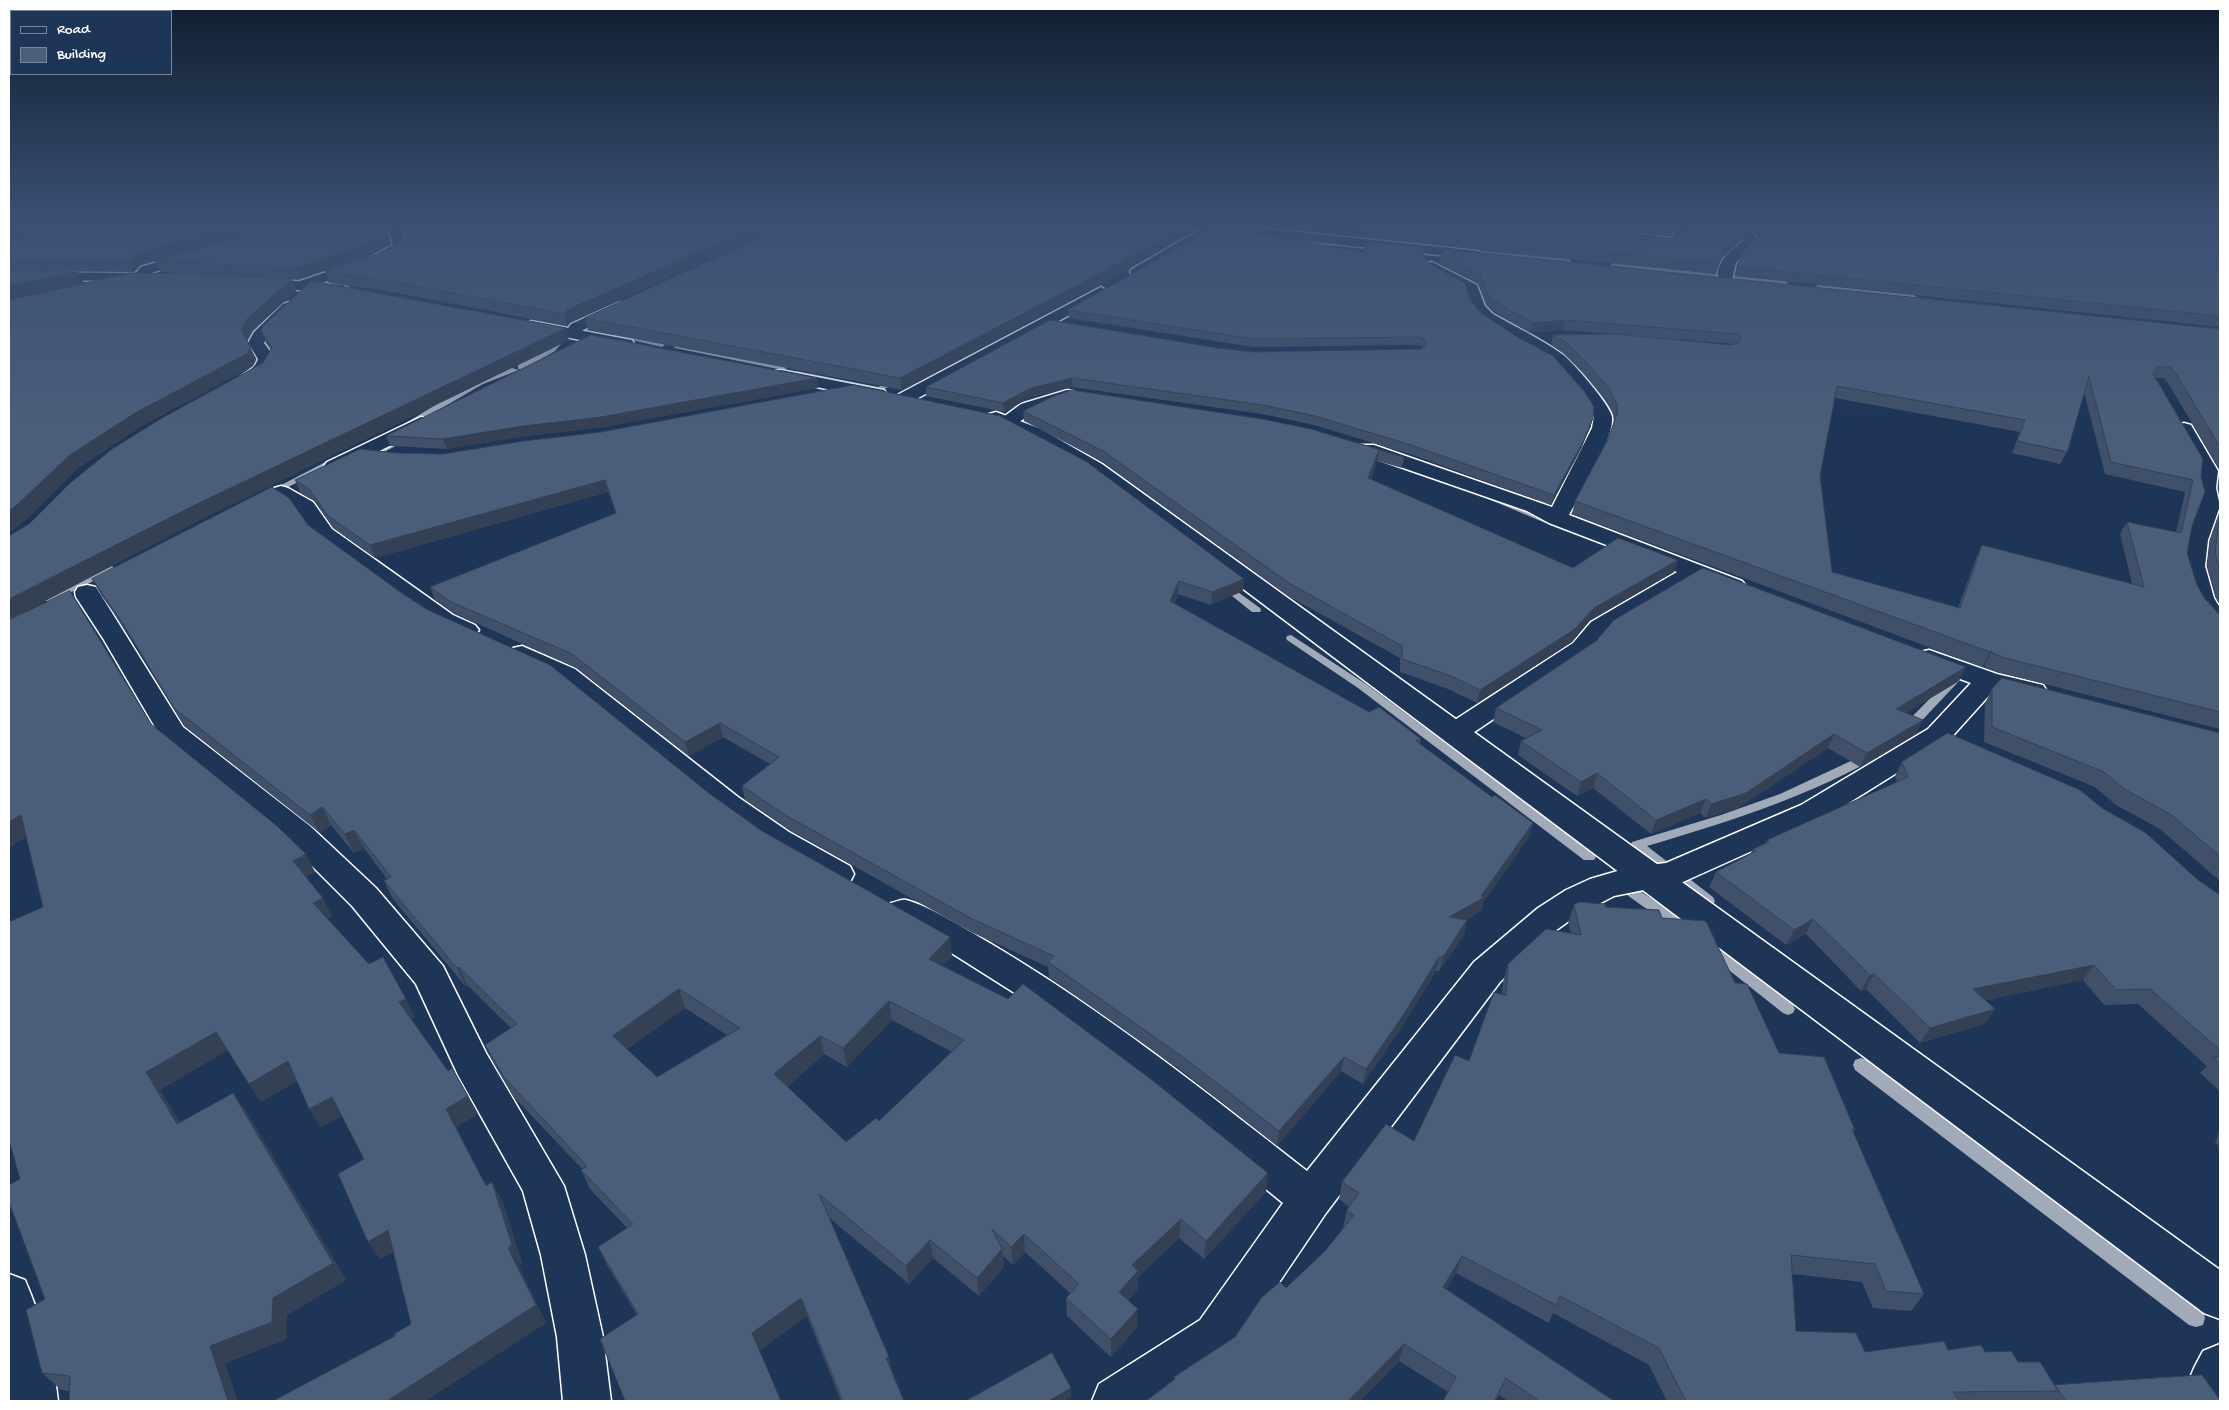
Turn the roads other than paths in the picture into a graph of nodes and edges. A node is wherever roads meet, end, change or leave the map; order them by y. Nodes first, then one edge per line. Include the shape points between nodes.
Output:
1 (80, 290) edge
2 (303, 290) edge
3 (336, 290) edge
4 (1105, 290) edge
5 (1473, 290) edge
6 (70, 292) edge
7 (360, 293) edge
8 (631, 301) edge
9 (1047, 321) junction
10 (517, 323) edge
11 (1072, 326) edge
12 (572, 334) junction
13 (1550, 336) edge
14 (592, 337) junction
15 (1524, 340) junction
16 (640, 347) edge
17 (562, 352) edge
18 (766, 372) edge
19 (852, 389) junction
20 (224, 393) edge
21 (807, 397) edge
22 (1089, 397) edge
23 (905, 398) junction
24 (932, 404) edge
25 (440, 414) edge
26 (2176, 415) edge
27 (1350, 444) edge
28 (364, 452) junction
29 (400, 456) edge
30 (1557, 518) junction
31 (1696, 570) junction
32 (87, 592) dead end
33 (1756, 594) edge
34 (2220, 621) edge
35 (1914, 653) edge
36 (1988, 680) junction
37 (2056, 697) edge
38 (1454, 733) junction
39 (1938, 734) junction
40 (1966, 746) edge
41 (1649, 875) junction
42 (1311, 1200) junction
43 (9, 1296) edge
44 (2220, 1297) edge
45 (2220, 1368) edge
46 (34, 1401) edge
47 (588, 1401) edge
48 (1116, 1401) edge
49 (2215, 1401) edge

1 - 6 street
2 - 20 street via 260,335 256,343 267,359 262,370
3 - 7 street
4 - 9 street
5 - 15 street via 1478,308 1487,317
8 - 12 street via 577,327
9 - 11 street
9 - 23 street
10 - 12 street
12 - 14 street
13 - 15 street
14 - 16 street
14 - 17 street
15 - 30 street via 1558,359 1592,398 1603,416 1593,450
18 - 19 street
19 - 21 street
19 - 23 street
22 - 38 street via 1061,395 992,417 1095,468
23 - 24 street
25 - 28 street
26 - 34 street via 2208,471 2206,488 2210,505 2197,540 2193,566 2202,598
27 - 30 street via 1535,506
28 - 29 street
28 - 42 street via 289,488 324,534 444,620 566,675 727,804 778,840 1026,982 1167,1085
30 - 31 street
31 - 33 street
31 - 38 street via 1600,627 1582,648
32 - 47 street via 172,733 299,834 364,897 430,976 472,1064 543,1186 580,1336
35 - 36 street
36 - 37 street
36 - 39 street
38 - 41 street
39 - 40 street
39 - 41 street via 1812,812 1671,874
41 - 42 street via 1593,891 1519,940 1487,972
41 - 44 street
42 - 48 street via 1216,1336
43 - 46 street via 32,1378
45 - 49 street via 2211,1385

